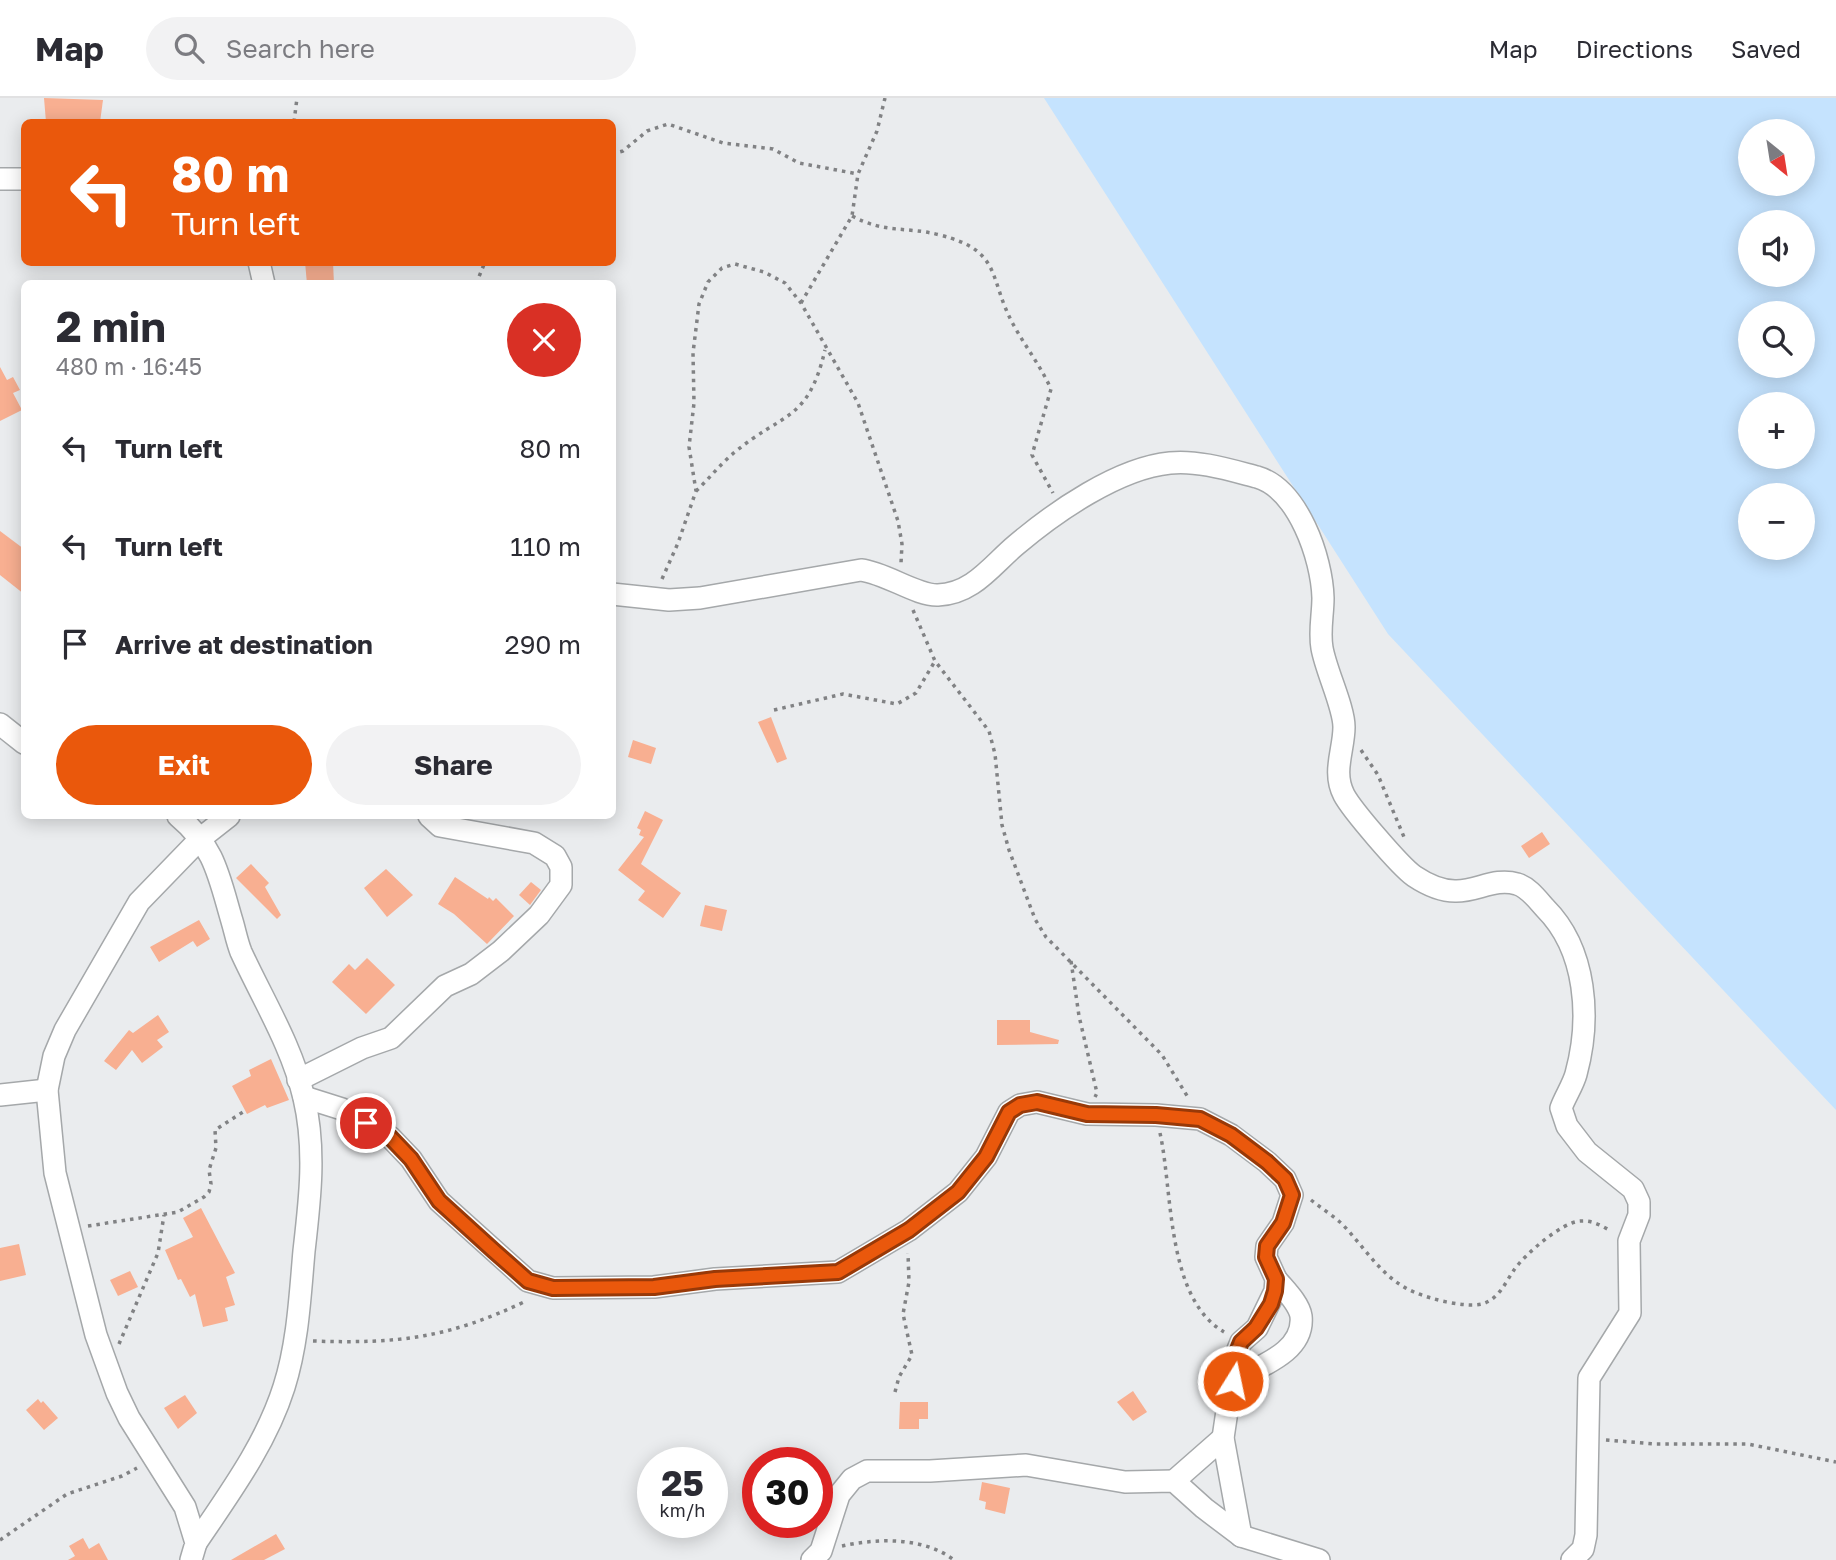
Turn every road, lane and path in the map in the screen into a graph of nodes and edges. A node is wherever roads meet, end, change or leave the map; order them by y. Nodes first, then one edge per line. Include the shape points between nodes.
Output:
1 (297, 98) edge
2 (886, 98) edge
3 (295, 119) edge
4 (616, 153) edge
5 (858, 174) junction
6 (0, 179) edge
7 (21, 179) edge
8 (852, 216) junction
9 (801, 303) junction
10 (825, 348) junction
11 (696, 491) junction
12 (1065, 509) junction
13 (900, 583) junction
14 (616, 594) edge
15 (653, 598) junction
16 (935, 661) junction
17 (774, 710) dead end
18 (0, 724) edge
19 (1345, 725) junction
20 (21, 741) edge
21 (181, 819) edge
22 (225, 819) edge
23 (432, 819) edge
24 (201, 838) junction
25 (1408, 846) dead end
26 (1071, 960) junction
27 (301, 1088) junction
28 (47, 1090) junction
29 (0, 1095) edge
30 (243, 1112) dead end
31 (1087, 1114) junction
32 (1156, 1115) junction
33 (1200, 1119) junction
34 (1285, 1179) junction
35 (164, 1214) junction
36 (68, 1229) junction
37 (909, 1230) junction
38 (1629, 1241) junction
39 (1276, 1279) junction
40 (553, 1288) junction
41 (295, 1340) junction
42 (1241, 1342) junction
43 (107, 1368) junction
44 (1233, 1381) junction
45 (895, 1392) dead end
46 (1587, 1437) junction
47 (1223, 1438) junction
48 (154, 1458) junction
49 (1836, 1462) edge
50 (1174, 1481) junction
51 (1241, 1536) junction
52 (0, 1540) edge
53 (193, 1552) edge
54 (817, 1555) edge
55 (954, 1560) edge
56 (1319, 1560) edge
57 (1572, 1560) edge

1 - 3 path
2 - 5 path
4 - 5 path via 647,131 668,124 723,143 773,149 799,163
5 - 8 path
6 - 7 street
8 - 9 path
8 - 12 path via 872,227 919,229 951,238 975,248 990,265 1011,320 1051,388 1032,455
9 - 10 path
9 - 11 path via 785,283 745,265 722,268 708,282 699,304 693,353 689,447
10 - 11 path via 814,384 793,415 734,452
10 - 13 path via 858,403 898,521
11 - 15 path
12 - 13 street via 963,589 936,595
12 - 19 street via 1130,473 1173,463 1213,466 1260,478 1279,490 1308,530 1323,597 1321,646
13 - 15 street via 861,570 701,598
13 - 16 path
14 - 15 street
16 - 17 path via 916,693 897,704 843,694
16 - 26 path via 989,731 1002,825 1020,884 1046,937
18 - 20 street
19 - 25 path via 1378,775
19 - 38 street via 1338,765 1344,796 1400,862 1439,889 1457,891 1506,881 1520,885 1556,919 1567,937 1585,1004 1585,1024 1576,1076 1561,1108 1567,1126 1587,1152 1633,1189 1639,1215
21 - 24 street
22 - 24 street
23 - 27 street via 440,826 534,843 555,856 561,867 561,885 539,915 502,951 471,974 444,986 391,1038 373,1043
24 - 27 street via 220,878 240,949
24 - 28 street via 139,902 65,1030
26 - 31 path via 1097,1093
26 - 33 path via 1162,1055
27 - 40 street via 390,1137 439,1201 528,1281
27 - 41 street via 311,1141 312,1189
28 - 29 street
28 - 36 street via 55,1173
30 - 35 path via 215,1130 209,1192 189,1207
31 - 32 street
31 - 37 street via 1037,1102 1009,1112 986,1157 958,1192
32 - 33 street
32 - 42 path via 1173,1228 1193,1299 1209,1323
33 - 34 street via 1231,1135
34 - 38 path via 1342,1224 1389,1276 1412,1292 1440,1301 1481,1304 1497,1296 1516,1267 1561,1228 1580,1220
34 - 39 street via 1292,1195 1290,1208 1267,1246 1266,1257
35 - 36 path
35 - 43 path via 158,1252
36 - 43 street
37 - 40 street via 838,1272 654,1287
37 - 45 path via 904,1314 912,1355
38 - 46 street via 1630,1313 1589,1378
39 - 42 street via 1271,1304
39 - 44 street via 1298,1307 1300,1326 1292,1345 1278,1358
40 - 41 path via 487,1320 436,1336 368,1343
41 - 53 street via 267,1428 242,1477
42 - 44 street
43 - 48 street via 129,1418
44 - 47 street
46 - 49 path via 1656,1444 1748,1444
46 - 57 street via 1586,1535 1583,1549
47 - 50 street
47 - 51 street
48 - 52 path via 122,1476 67,1494
48 - 53 street via 185,1507
50 - 51 street
50 - 54 street via 1125,1482 1026,1465 867,1471 852,1479 839,1495
51 - 56 street
54 - 55 path via 868,1541 932,1546

